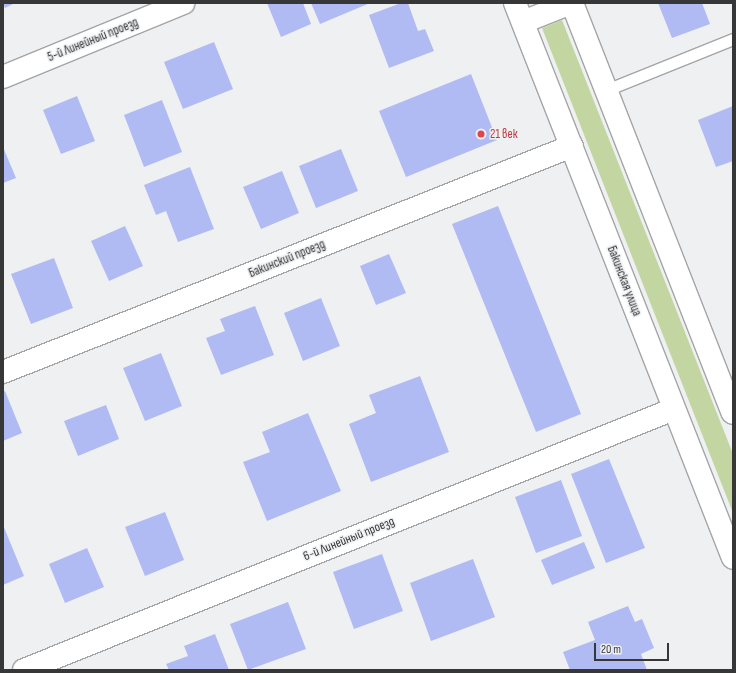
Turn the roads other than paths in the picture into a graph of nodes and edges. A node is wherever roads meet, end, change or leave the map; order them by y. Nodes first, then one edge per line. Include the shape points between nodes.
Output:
1 (183, 3) edge
2 (572, 3) edge
3 (519, 12) edge
4 (733, 39) edge
5 (3, 77) edge
6 (606, 90) junction
7 (572, 146) junction
8 (3, 372) edge
9 (674, 408) junction
10 (733, 413) edge
11 (733, 558) edge
12 (24, 670) edge

1 - 5 street, 5-й Линейный проезд
2 - 3 street
2 - 6 street
3 - 7 street, Бакинская улица
4 - 6 lane
6 - 10 street
7 - 8 street, Бакинский проезд
7 - 9 street, Бакинская улица
9 - 11 street, Бакинская улица
9 - 12 street, 6-й Линейный проезд

